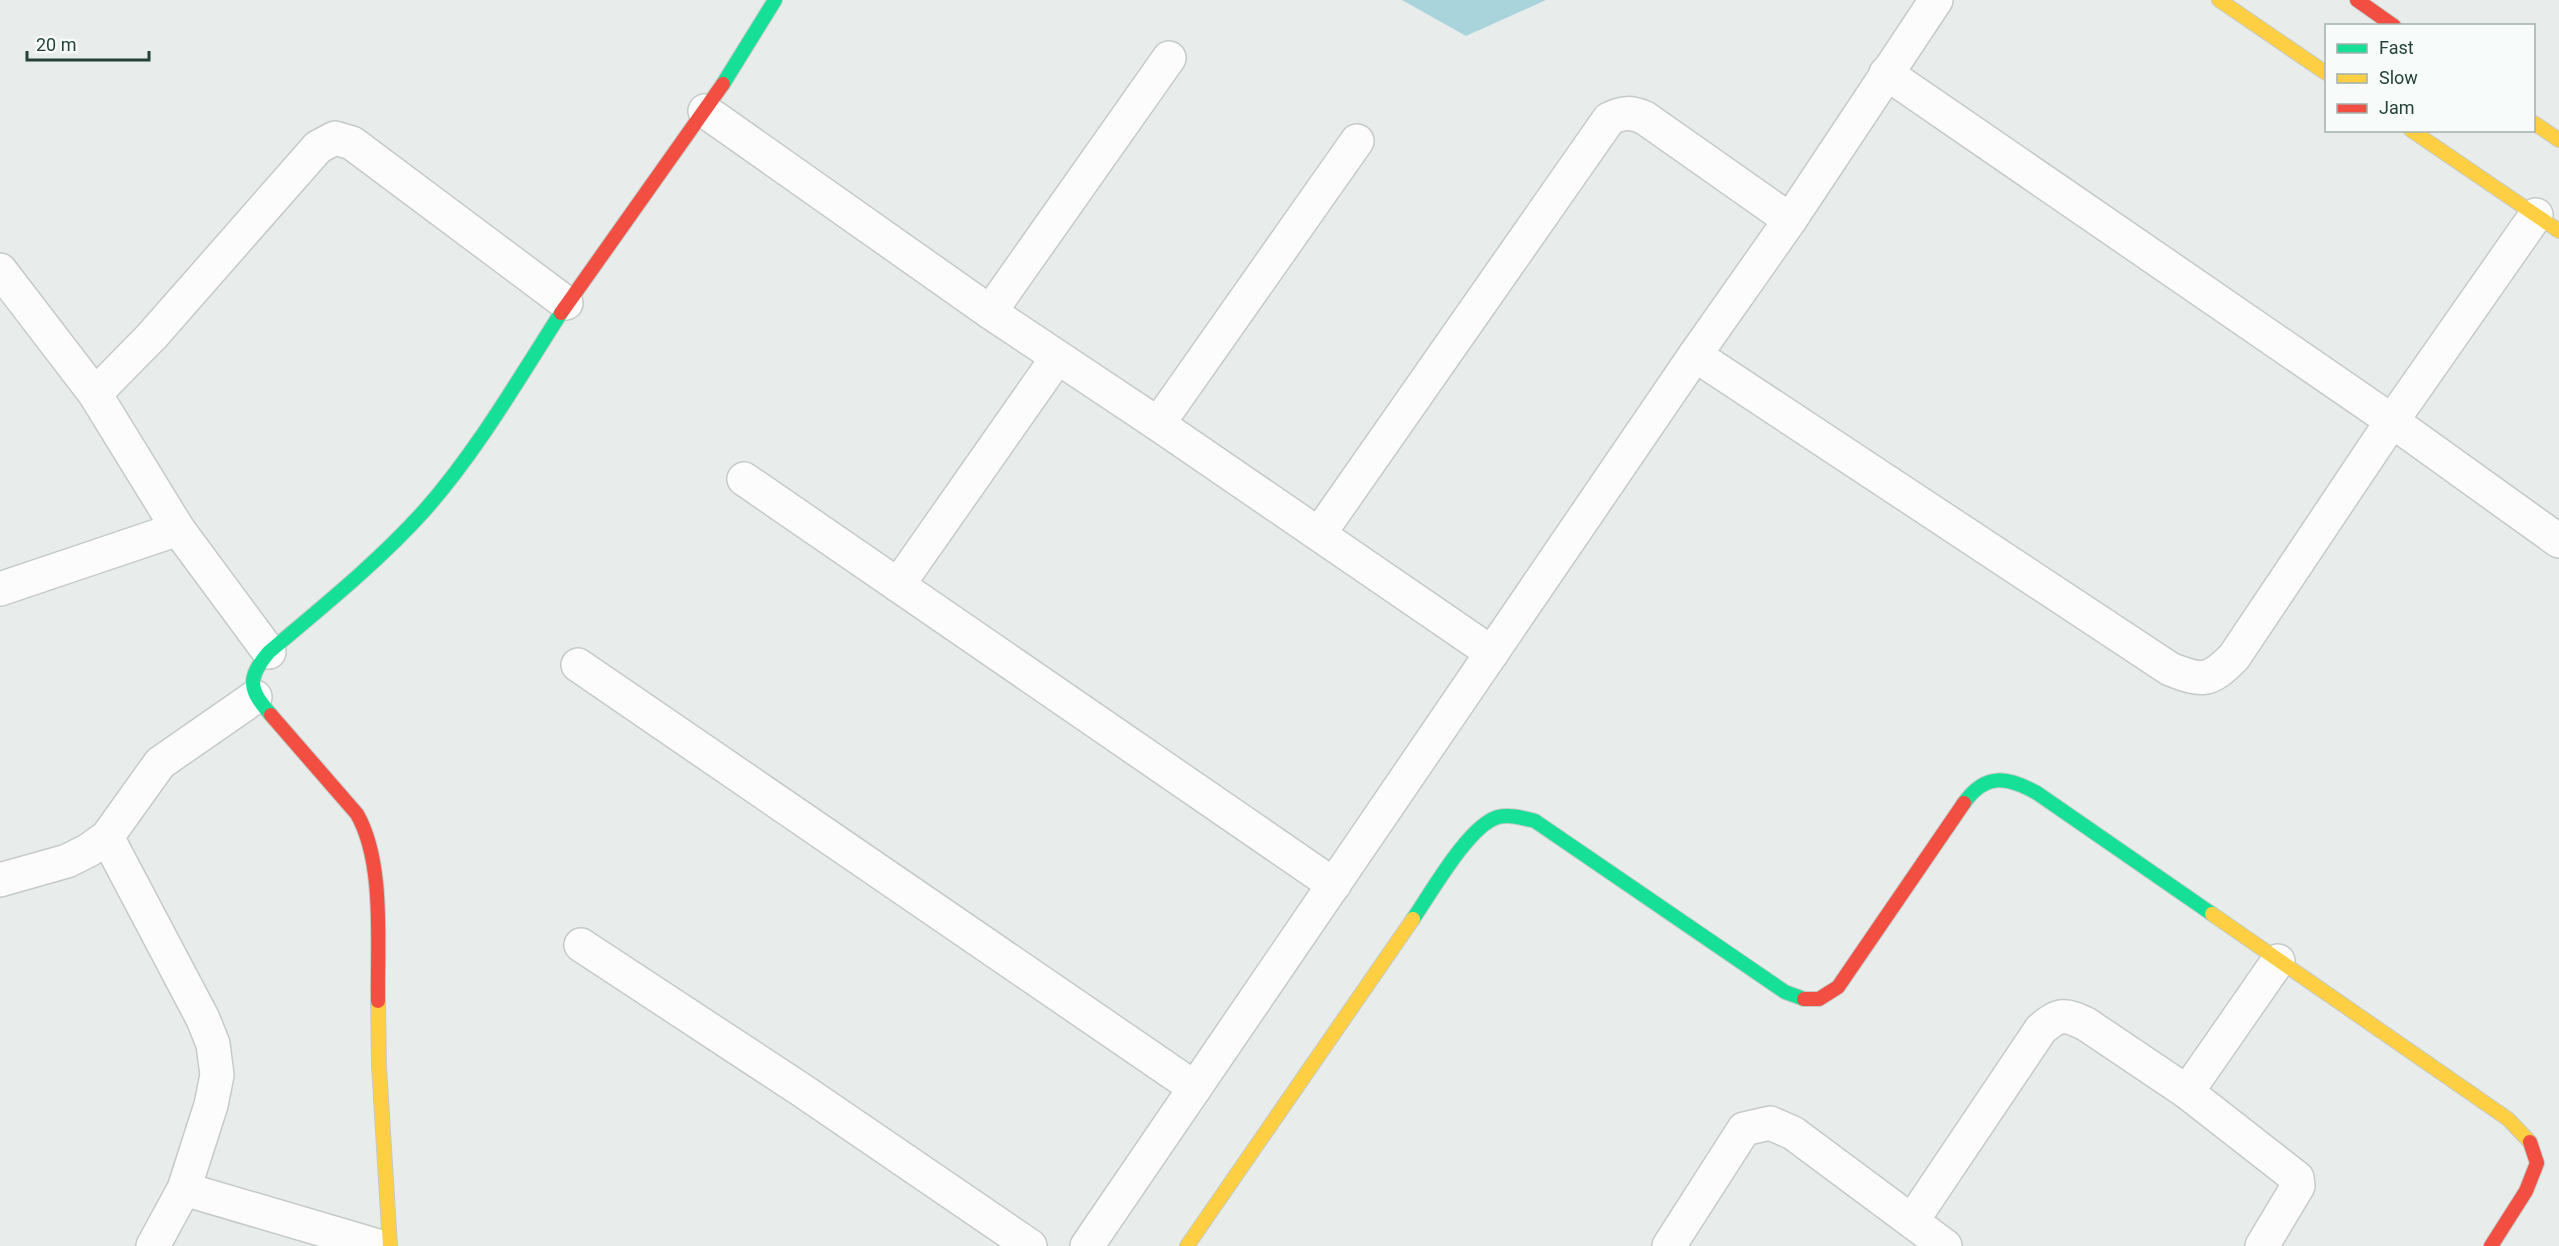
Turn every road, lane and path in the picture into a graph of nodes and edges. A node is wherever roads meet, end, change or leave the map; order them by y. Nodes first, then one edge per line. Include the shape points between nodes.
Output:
1 (775, 0) edge
2 (1936, 0) edge
3 (2219, 0) edge
4 (2357, 0) edge
5 (2391, 24) edge
6 (1169, 58) dead end
7 (2325, 72) edge
8 (1886, 74) junction
9 (705, 111) junction
10 (2535, 124) edge
11 (2414, 132) edge
12 (2559, 140) edge
13 (1357, 141) dead end
14 (1790, 220) junction
15 (2547, 223) edge
16 (0, 270) edge
17 (566, 303) junction
18 (990, 312) junction
19 (1695, 355) junction
20 (1056, 358) junction
21 (95, 394) junction
22 (2392, 421) junction
23 (1158, 424) junction
24 (744, 479) dead end
25 (178, 529) junction
26 (1319, 534) junction
27 (2559, 541) edge
28 (898, 585) junction
29 (0, 589) edge
30 (269, 652) junction
31 (1492, 653) junction
32 (578, 665) dead end
33 (255, 697) junction
34 (107, 837) junction
35 (0, 880) edge
36 (1334, 885) junction
37 (581, 945) dead end
38 (2278, 961) junction
39 (1195, 1088) junction
40 (2187, 1092) junction
41 (184, 1189) junction
42 (1912, 1221) junction
43 (153, 1246) edge
44 (378, 1246) edge
45 (390, 1246) edge
46 (1030, 1246) edge
47 (1087, 1246) edge
48 (1187, 1246) edge
49 (1669, 1246) edge
50 (1945, 1246) edge
51 (2262, 1246) edge
52 (2491, 1246) edge

1 - 9 street
2 - 8 street
3 - 7 street
4 - 5 street
6 - 18 street
8 - 14 street
8 - 22 street
9 - 17 street
9 - 18 street
10 - 12 street
11 - 15 street
13 - 23 street
14 - 19 street
14 - 26 street via 1645,118 1631,112 1610,119
15 - 22 street
16 - 21 street
17 - 21 street via 352,143 335,138 318,147 152,336
17 - 30 street via 474,447 443,488 410,526
18 - 20 street
19 - 22 street via 2170,669 2193,679 2216,675 2234,657
19 - 31 street
20 - 23 street
20 - 28 street
21 - 25 street
22 - 27 street
23 - 26 street
24 - 28 street
25 - 29 street
25 - 30 street
26 - 31 street
28 - 36 street
30 - 33 street via 258,665 252,682
31 - 36 street
32 - 39 street
33 - 34 street via 160,763
33 - 45 street via 357,814 370,846 375,872 379,1066
34 - 35 street via 67,861
34 - 41 street via 213,1044 217,1075 213,1095
36 - 39 street
37 - 46 street
38 - 40 street
38 - 48 street via 2010,778 1986,782 1971,793 1838,987 1825,999 1807,1000 1785,992 1535,821 1508,813 1487,820 1470,836
38 - 52 street via 2508,1119 2529,1140 2537,1163 2526,1191
39 - 47 street
40 - 42 street via 2086,1024 2069,1016 2054,1018 2041,1029
40 - 51 street via 2297,1178 2298,1186
41 - 43 street
41 - 44 street
42 - 49 street via 1793,1133 1770,1123 1744,1129
42 - 50 street

